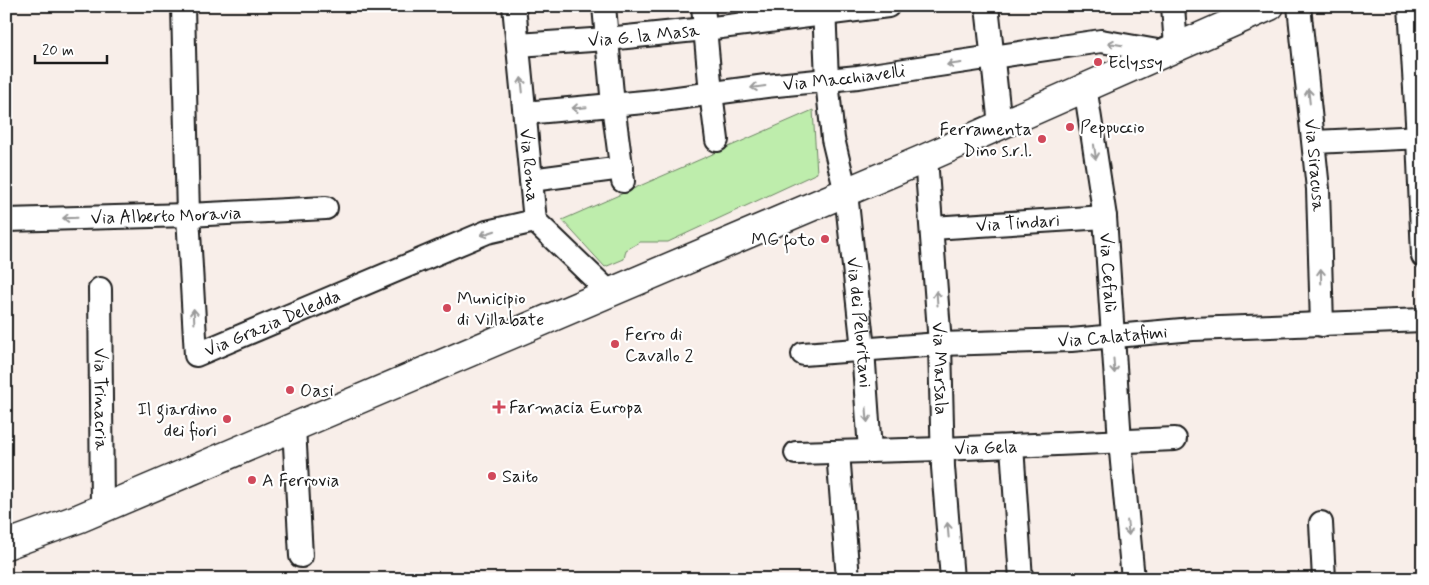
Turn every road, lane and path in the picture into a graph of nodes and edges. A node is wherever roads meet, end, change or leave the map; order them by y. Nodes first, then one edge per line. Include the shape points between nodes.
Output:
1 (184, 6) edge
2 (514, 6) edge
3 (604, 6) edge
4 (703, 6) edge
5 (888, 6) edge
6 (987, 6) edge
7 (1173, 6) edge
8 (1270, 6) edge
9 (1299, 6) edge
10 (1410, 6) edge
11 (824, 10) edge
12 (705, 29) junction
13 (607, 39) junction
14 (518, 45) junction
15 (1170, 49) junction
16 (993, 58) junction
17 (827, 80) junction
18 (1086, 86) junction
19 (711, 93) junction
20 (613, 105) junction
21 (525, 113) junction
22 (1000, 125) junction
23 (1420, 138) edge
24 (717, 140) dead end
25 (1314, 142) junction
26 (926, 158) junction
27 (531, 180) junction
28 (846, 193) junction
29 (326, 208) dead end
30 (188, 215) junction
31 (1105, 217) junction
32 (6, 220) edge
33 (535, 221) junction
34 (932, 228) junction
35 (1423, 256) edge
36 (100, 289) dead end
37 (610, 293) junction
38 (1423, 320) edge
39 (1322, 324) junction
40 (1112, 336) junction
41 (940, 344) junction
42 (863, 349) junction
43 (803, 354) dead end
44 (294, 427) junction
45 (1176, 439) dead end
46 (1120, 441) junction
47 (1012, 446) junction
48 (942, 450) junction
49 (870, 451) junction
50 (838, 452) junction
51 (796, 453) dead end
52 (102, 508) junction
53 (1321, 523) dead end
54 (6, 545) edge
55 (301, 556) dead end
56 (848, 579) edge
57 (952, 579) edge
58 (1022, 579) edge
59 (1133, 579) edge
60 (1324, 579) edge

1 - 30 street, Via Grazia Deledda
2 - 14 street, Via Roma
3 - 13 street
4 - 12 street
5 - 11 street, Via G. la Masa
6 - 16 street
7 - 15 street
8 - 15 main road
25 -> 9 street, Via Siracusa
10 - 23 street
11 - 12 street, Via G. la Masa
11 - 17 street, Via dei Peloritani
12 - 13 street, Via G. la Masa
12 - 19 street
13 - 14 street, Via G. la Masa
13 - 20 street
21 -> 14 street, Via Roma
15 -> 16 street, Via Macchiavelli via 1101,41
15 - 18 main road
16 -> 17 street, Via Macchiavelli
16 - 22 street
17 -> 19 street, Via Macchiavelli
17 - 28 street, Via dei Peloritani via 833,139
18 - 22 main road
18 -> 31 street, Via Cefalù
19 - 20 street, Via Macchiavelli
19 - 24 street
20 -> 21 street, Via Macchiavelli
20 - 27 street via 623,174
21 - 27 street, Via Roma
22 - 26 main road
23 - 25 street
23 - 35 street
39 -> 25 street, Via Siracusa
26 - 28 main road
26 - 34 street, Via Marsala
27 - 33 street, Via Roma
28 - 37 main road
28 - 42 street, Via dei Peloritani
29 - 30 street, Via Alberto Moravia
30 -> 32 street, Via Alberto Moravia
33 -> 30 street, Via Grazia Deledda via 487,232 196,355
31 - 34 street, Via Tindari
31 - 40 street, Via Cefalù
33 - 37 street, Via Roma
41 -> 34 street, Via Marsala
36 - 52 street, Via Trinacria
37 - 44 main road
38 - 39 street, Via Calatafimi
39 - 40 street, Via Calatafimi
40 - 41 street, Via Calatafimi
40 -> 46 street, Via Cefalù
41 - 42 street, Via Calatafimi
41 - 48 street, Via Marsala
42 - 43 street, Via Calatafimi
42 -> 49 street, Via dei Peloritani
44 - 52 main road
44 - 55 street
45 - 46 street, Via Gela
46 - 47 street, Via Gela
46 -> 59 street, Via Cefalù
47 - 48 street, Via Gela
47 - 58 street
48 - 49 street, Via Gela
57 -> 48 street, Via Marsala
49 - 50 street, Via Gela
50 - 51 street, Via Gela
50 - 56 street
52 - 54 main road
53 - 60 street

